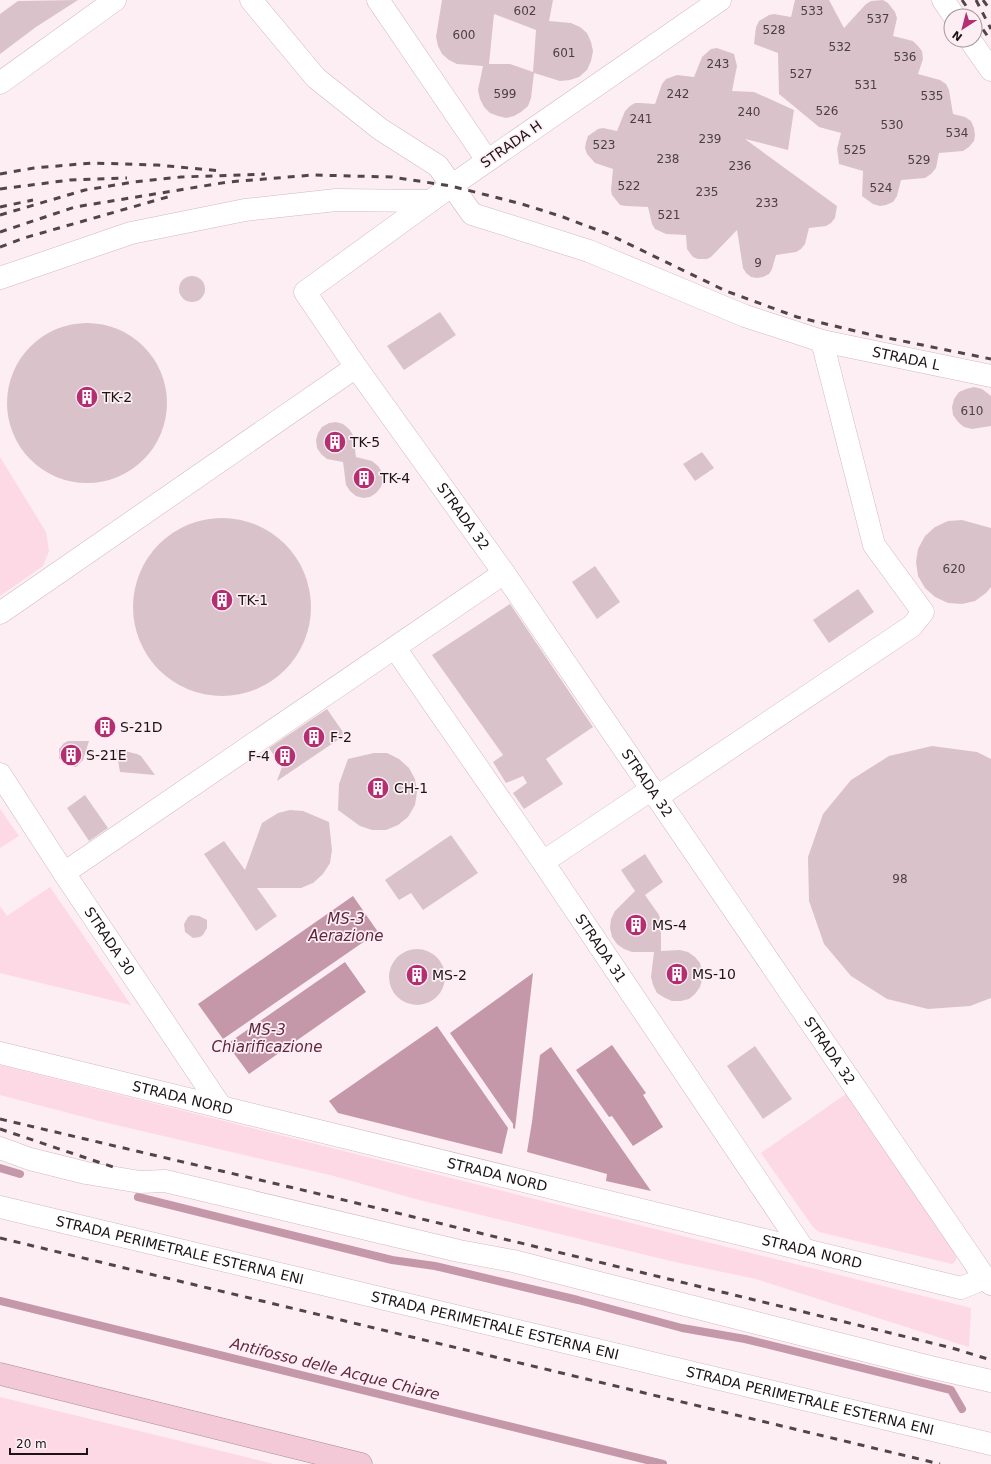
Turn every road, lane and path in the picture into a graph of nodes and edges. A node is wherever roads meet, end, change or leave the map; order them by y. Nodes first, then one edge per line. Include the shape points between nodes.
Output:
1 (115, 0) edge
2 (251, 0) edge
3 (378, 0) edge
4 (720, 0) edge
5 (976, 48) edge
6 (991, 70) edge
7 (0, 83) edge
8 (488, 160) junction
9 (451, 186) junction
10 (430, 201) junction
11 (0, 278) edge
12 (305, 292) joint
13 (822, 341) junction
14 (356, 367) junction
15 (991, 376) edge
16 (504, 573) junction
17 (0, 613) edge
18 (395, 648) junction
19 (0, 774) edge
20 (655, 793) junction
21 (543, 862) junction
22 (64, 873) junction
23 (0, 1053) edge
24 (221, 1107) junction
25 (0, 1148) edge
26 (0, 1207) edge
27 (804, 1250) junction
28 (988, 1281) edge
29 (0, 1374) edge
30 (991, 1381) edge
31 (991, 1444) edge
32 (360, 1464) edge

1 - 7 lane
2 - 9 lane, STRADA L via 316,78 380,129 438,166
3 - 8 lane
4 - 8 lane, STRADA H
5 - 6 lane
8 - 9 lane, STRADA H
9 - 10 lane, STRADA H
9 - 13 lane, STRADA L via 472,214 589,251 745,316
10 - 11 lane via 336,200 245,210 131,233
10 - 12 lane, STRADA H
12 - 14 lane, STRADA 32
13 - 15 lane, STRADA L
13 - 20 lane via 874,545 923,612 912,626
14 - 16 lane, STRADA 32
14 - 17 lane
16 - 18 lane
16 - 20 lane, STRADA 32
18 - 21 lane, STRADA 31
18 - 22 lane
19 - 22 lane, STRADA 30
20 - 21 lane
20 - 28 lane, STRADA 32
21 - 27 lane, STRADA 31
22 - 24 lane, STRADA 30
23 - 24 lane, STRADA NORD
24 - 27 lane, STRADA NORD
25 - 30 lane via 30,1159 86,1173 140,1182 165,1182 460,1251 513,1260
26 - 31 lane, STRADA PERIMETRALE ESTERNA ENI
27 - 28 lane, STRADA NORD via 961,1288
29 - 32 highway

